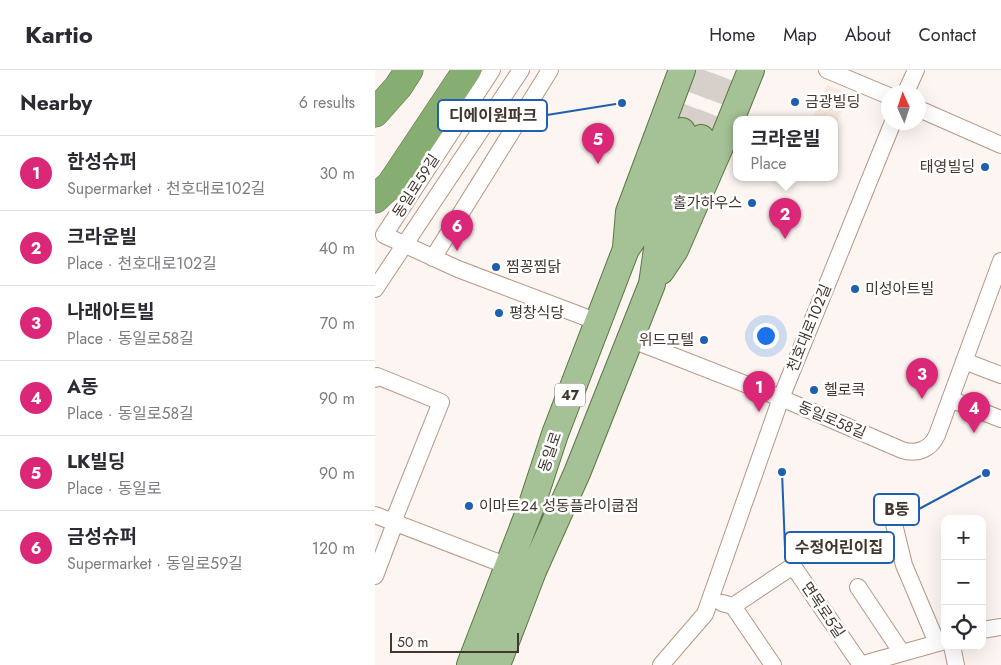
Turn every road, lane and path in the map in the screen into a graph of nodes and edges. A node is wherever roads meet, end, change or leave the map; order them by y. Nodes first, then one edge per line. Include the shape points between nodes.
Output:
1 (387, 70) edge
2 (409, 70) edge
3 (446, 70) edge
4 (467, 70) edge
5 (492, 70) edge
6 (521, 70) edge
7 (550, 70) edge
8 (682, 70) edge
9 (751, 70) edge
10 (827, 70) edge
11 (916, 70) edge
12 (909, 85) edge
13 (375, 90) edge
14 (881, 93) edge
15 (926, 112) edge
16 (375, 113) edge
17 (733, 116) edge
18 (733, 116) edge
19 (890, 130) edge
20 (1001, 145) edge
21 (375, 193) edge
22 (375, 200) edge
23 (404, 245) junction
24 (626, 249) junction
25 (433, 258) junction
26 (1001, 261) edge
27 (652, 284) junction
28 (375, 289) edge
29 (598, 322) junction
30 (630, 339) junction
31 (964, 361) junction
32 (1001, 375) edge
33 (375, 380) edge
34 (781, 398) junction
35 (950, 399) junction
36 (1001, 419) edge
37 (375, 515) edge
38 (394, 523) junction
39 (894, 524) dead end
40 (508, 566) junction
41 (375, 576) edge
42 (858, 587) dead end
43 (710, 599) junction
44 (733, 606) junction
45 (1001, 627) edge
46 (986, 629) edge
47 (941, 637) edge
48 (941, 644) edge
49 (948, 650) edge
50 (902, 653) junction
51 (470, 665) edge
52 (497, 665) edge
53 (661, 665) edge
54 (773, 665) edge
55 (861, 665) edge
56 (956, 665) edge

1 - 13 highway
2 - 16 highway
3 - 21 highway
4 - 22 highway via 391,184
5 - 23 street, 동일로59길 via 384,235
6 - 23 street
7 - 25 street
8 - 24 main road via 629,212
9 - 18 main road
10 - 14 street
11 - 12 street
15 - 20 street
17 - 27 main road via 675,250
19 - 34 street, 천호대로102길
23 - 25 street, 동일로59길
23 - 28 street
24 - 27 main road, 동일로 / 47 via 648,217 692,135 658,242
24 - 29 main road, 동일로 / 47
25 - 29 street, 동일로59길
26 - 31 street, 동일로58길
27 - 30 main road, 동일로 / 47
29 - 40 main road, 동일로 / 47
30 - 34 street, 동일로58길
30 - 52 main road, 동일로 / 47
31 - 32 street
31 - 35 street, 동일로58길
33 - 38 street via 377,376 441,402
34 - 35 street, 동일로58길 via 911,452 932,444
34 - 43 street, 천호대로102길
35 - 36 street
37 - 38 street
38 - 40 street
38 - 41 street
39 - 47 street via 903,565
40 - 51 main road, 동일로 / 47
42 - 50 street
43 - 44 street
43 - 53 street, 천호대로102길 via 705,614
44 - 54 street
44 - 55 street, 면목로5길 via 793,566
45 - 46 street
48 - 50 street, 면목로5길
49 - 56 street
50 - 55 street, 면목로5길

